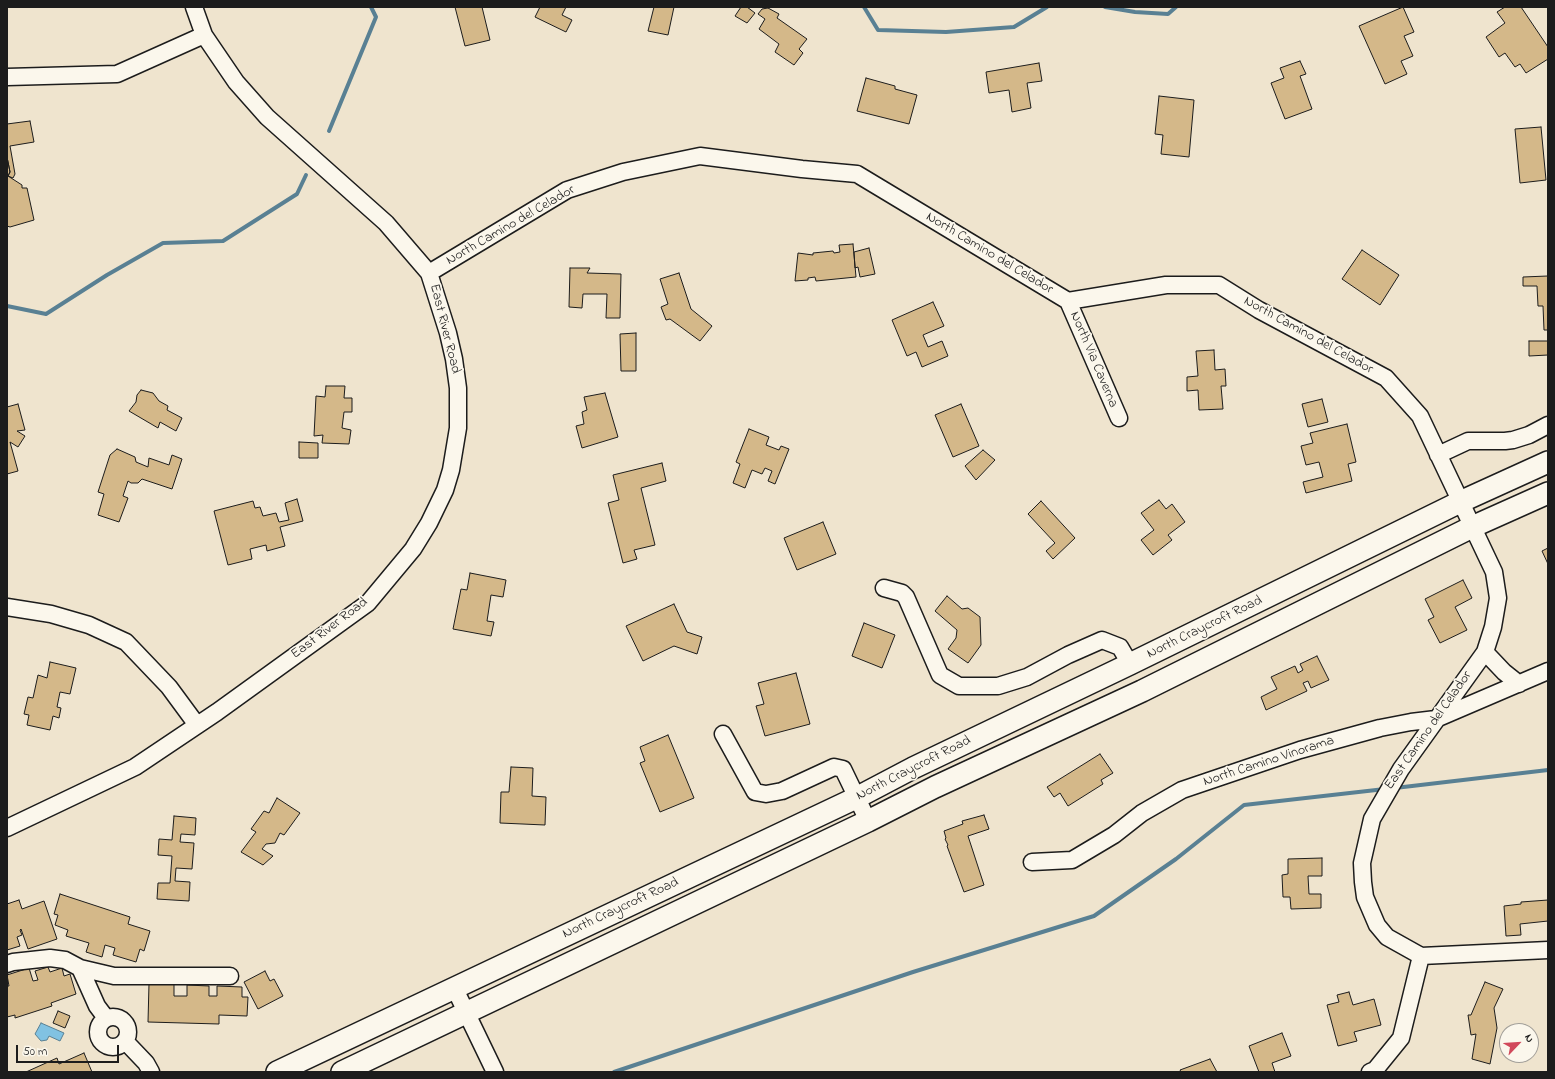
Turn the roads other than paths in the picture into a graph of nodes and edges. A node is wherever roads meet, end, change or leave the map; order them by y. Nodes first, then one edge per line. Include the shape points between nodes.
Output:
1 (194, 7) edge
2 (204, 35) junction
3 (7, 77) edge
4 (429, 273) junction
5 (1068, 301) junction
6 (1119, 418) dead end
7 (1548, 425) edge
8 (1438, 455) junction
9 (1548, 462) edge
10 (1548, 492) edge
11 (1460, 502) junction
12 (1472, 527) junction
13 (884, 588) dead end
14 (7, 607) edge
15 (1485, 652) junction
16 (1130, 664) junction
17 (1548, 671) edge
18 (1519, 684) junction
19 (1436, 719) junction
20 (198, 725) junction
21 (723, 734) dead end
22 (856, 798) junction
23 (868, 821) junction
24 (7, 828) edge
25 (1032, 862) dead end
26 (1548, 950) edge
27 (1421, 956) junction
28 (7, 964) edge
29 (80, 968) junction
30 (230, 976) dead end
31 (454, 987) junction
32 (466, 1013) junction
33 (106, 1018) junction
34 (125, 1041) junction
35 (151, 1072) edge
36 (277, 1072) edge
37 (342, 1072) edge
38 (495, 1072) edge
39 (1370, 1072) edge

1 - 2 street, East River Road
2 - 3 street via 117,74
2 - 4 street, East River Road via 236,82 268,117 386,223
4 - 5 street, North Camino del Celador via 567,190 623,172 700,156 857,174
4 - 20 street, East River Road via 448,333 458,388 458,428 451,470 445,490 429,523 413,549 368,603
5 - 6 street, North Via Caverna
5 - 8 street, North Camino del Celador via 1166,285 1219,285 1259,310 1386,378 1420,416
7 - 8 street via 1513,440 1468,441
8 - 11 street, North Camino del Celador
9 - 11 main road, North Craycroft Road
10 - 12 main road, North Craycroft Road
11 - 12 street, North Camino del Celador
11 - 16 main road, North Craycroft Road
12 - 15 street, East Camino del Celador via 1494,572 1498,598
12 - 23 main road, North Craycroft Road via 1142,691
13 - 16 street via 902,593 906,598 940,675 959,686 998,686 1027,676 1102,640 1120,647
14 - 20 street via 81,622 126,642 169,687
15 - 18 street
15 - 19 street, East Camino del Celador
16 - 22 main road, North Craycroft Road
17 - 18 street, North Camino Vinorama
18 - 19 street, North Camino Vinorama
19 - 25 street, North Camino Vinorama via 1380,728 1300,750 1182,790 1142,813 1114,835 1072,860
19 - 27 street, East Camino del Celador via 1401,769 1372,819 1362,862 1365,897 1377,925 1387,936
20 - 24 street, East River Road via 135,767
21 - 22 street via 755,792 766,794 782,791 834,767 843,769
22 - 23 street
22 - 31 main road, North Craycroft Road
23 - 32 main road, North Craycroft Road
26 - 27 street
27 - 39 street via 1401,1038
28 - 29 street via 50,958 65,960
29 - 30 street via 114,976
29 - 33 street via 97,1006
31 - 32 street
31 - 36 main road, North Craycroft Road
32 - 37 main road, North Craycroft Road
32 - 38 street
33 - 34 street via 118,1018 126,1024 128,1033
33 - 34 street via 99,1028 99,1037 102,1041 110,1046 120,1045
34 - 35 street

